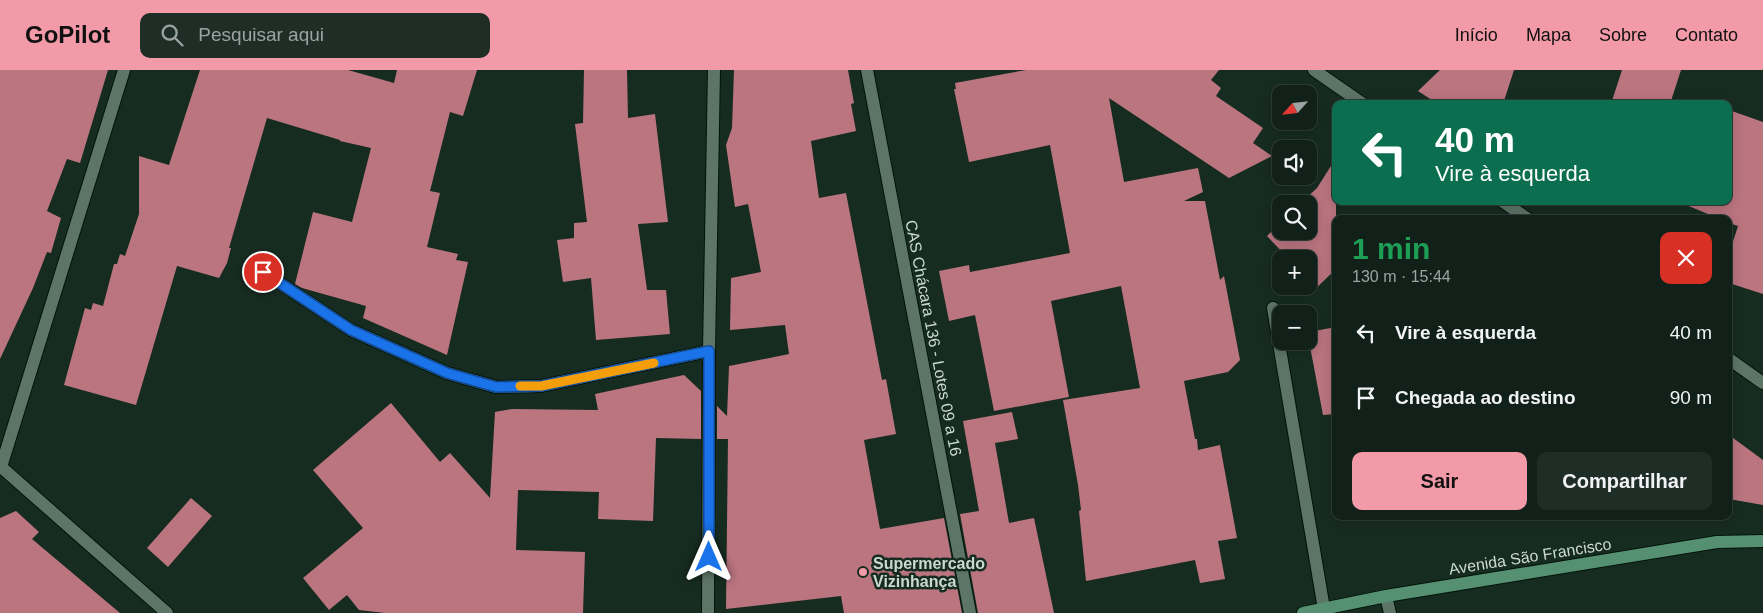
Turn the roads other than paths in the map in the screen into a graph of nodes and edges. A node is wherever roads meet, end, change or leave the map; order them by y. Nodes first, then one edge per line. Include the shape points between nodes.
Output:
1 (124, 70) edge
2 (714, 70) edge
3 (867, 70) edge
4 (1314, 70) edge
5 (1357, 100) edge
6 (1508, 205) edge
7 (1522, 215) edge
8 (263, 272) dead end
9 (1280, 350) edge
10 (709, 351) junction
11 (1732, 361) edge
12 (1763, 383) edge
13 (1, 467) edge
14 (1763, 541) edge
15 (1386, 596) junction
16 (1324, 609) junction
17 (167, 613) edge
18 (708, 613) edge
19 (970, 613) edge
20 (1303, 613) edge
21 (1390, 613) edge

1 - 13 street
2 - 10 street
3 - 19 street, CAS Chácara 136 - Lotes 09 a 16
4 - 5 street
6 - 7 street
8 - 10 street via 351,330 447,373 496,387 541,386
9 - 16 street
10 - 18 street
11 - 12 street
13 - 17 street
14 - 15 street, Avenida São Francisco via 1717,542
15 - 16 street, Avenida São Francisco
15 - 21 street
16 - 20 street, Avenida São Francisco

